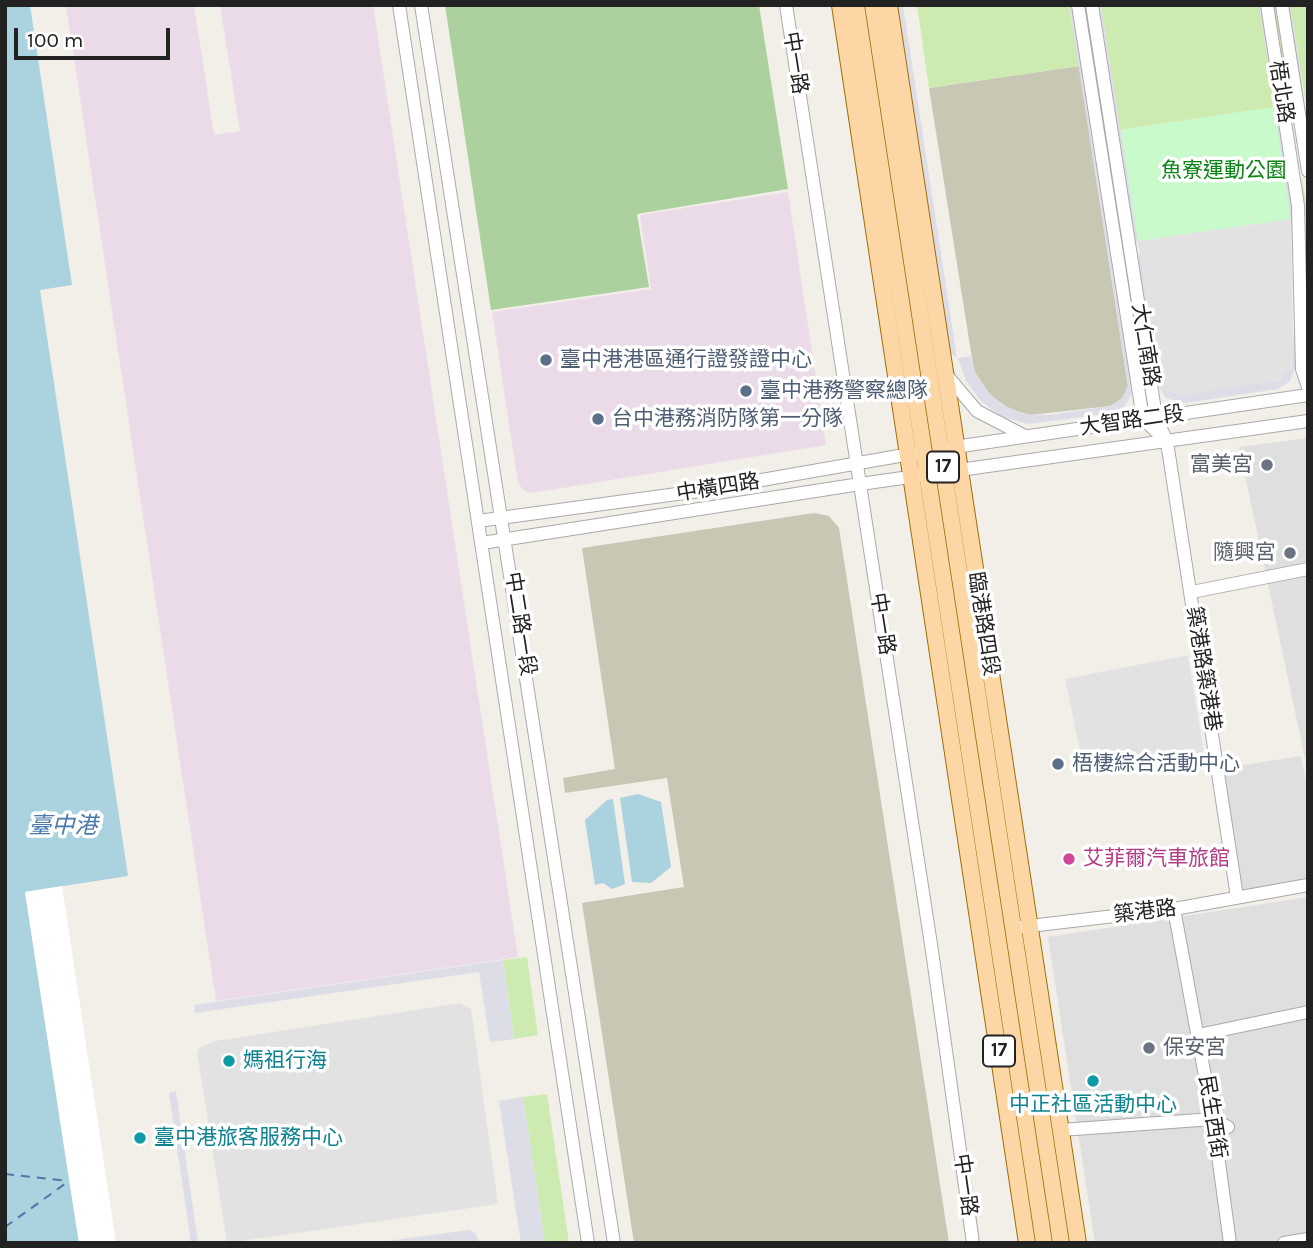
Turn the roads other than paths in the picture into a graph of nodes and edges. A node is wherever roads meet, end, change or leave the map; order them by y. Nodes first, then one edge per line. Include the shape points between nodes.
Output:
1 (399, 5) edge
2 (421, 5) edge
3 (786, 5) edge
4 (840, 5) edge
5 (856, 5) edge
6 (873, 5) edge
7 (889, 5) edge
8 (1078, 5) edge
9 (1092, 5) edge
10 (1267, 5) edge
11 (1282, 5) edge
12 (1308, 171) edge
13 (945, 373) junction
14 (1308, 387) edge
15 (1308, 395) edge
16 (1156, 417) junction
17 (1143, 419) junction
18 (1308, 421) edge
19 (1025, 436) junction
20 (1167, 442) junction
21 (932, 450) junction
22 (857, 465) junction
23 (936, 476) junction
24 (860, 484) junction
25 (503, 517) junction
26 (478, 521) junction
27 (507, 538) junction
28 (482, 543) junction
29 (1308, 569) edge
30 (1192, 592) junction
31 (1308, 885) edge
32 (1237, 897) junction
33 (1174, 909) junction
34 (1005, 930) junction
35 (1308, 1012) edge
36 (1198, 1035) junction
37 (1213, 1119) junction
38 (1228, 1127) dead end
39 (1061, 1130) junction
40 (1308, 1239) edge
41 (588, 1243) edge
42 (614, 1243) edge
43 (973, 1243) edge
44 (1027, 1243) edge
45 (1044, 1243) edge
46 (1061, 1243) edge
47 (1078, 1243) edge
48 (1230, 1243) edge
49 (1284, 1243) edge

1 - 26 street, 中二路一段
2 - 25 street, 中二路一段
3 - 22 street, 中一路
4 - 21 main road, 臨港路四段 / 17
5 - 21 main road, 臨港路四段 / 17
6 - 21 main road, 臨港路四段 / 17
7 - 13 main road, 臨港路四段 / 17
8 - 17 street, 大仁南路
9 - 16 street, 大仁南路
10 - 14 street, 梧北路 via 1298,200 1301,369
11 - 12 street, 梧北路
13 - 19 street via 977,411
13 - 21 main road, 臨港路四段 / 17
15 - 16 street, 大智路二段
16 - 17 street, 大智路二段
16 - 20 street, 大仁南路
17 - 19 street, 大智路二段
17 - 20 street, 大仁南路
18 - 20 street, 大智路二段
19 - 21 street, 大智路二段
20 - 23 street, 大智路二段
20 - 30 street, 築港路築港巷
21 - 22 street, 中橫四路
21 - 23 main road, 臨港路四段 / 17
21 - 23 main road, 臨港路四段 / 17
22 - 24 street, 中一路
22 - 25 street, 中橫四路
23 - 24 street, 中橫四路
23 - 34 main road, 臨港路四段 / 17
23 - 34 main road, 臨港路四段 / 17
24 - 27 street, 中橫四路
24 - 43 street, 中一路
25 - 26 street, 中橫四路
25 - 27 street, 中二路一段
26 - 28 street, 中二路一段
27 - 28 street, 中橫四路
27 - 42 street, 中二路一段
28 - 41 street, 中二路一段
29 - 30 street
30 - 32 street, 築港路築港巷
31 - 32 street, 築港路
32 - 33 street, 築港路
33 - 34 street, 築港路
33 - 36 street, 民生西街
34 - 39 main road, 臨港路四段 / 17
34 - 44 main road, 臨港路四段 / 17
34 - 45 main road, 臨港路四段 / 17
34 - 46 main road, 臨港路四段 / 17
35 - 36 street
36 - 37 street, 民生西街
37 - 38 street
37 - 39 street
37 - 48 street, 民生西街
39 - 47 main road, 臨港路四段 / 17
40 - 49 street

